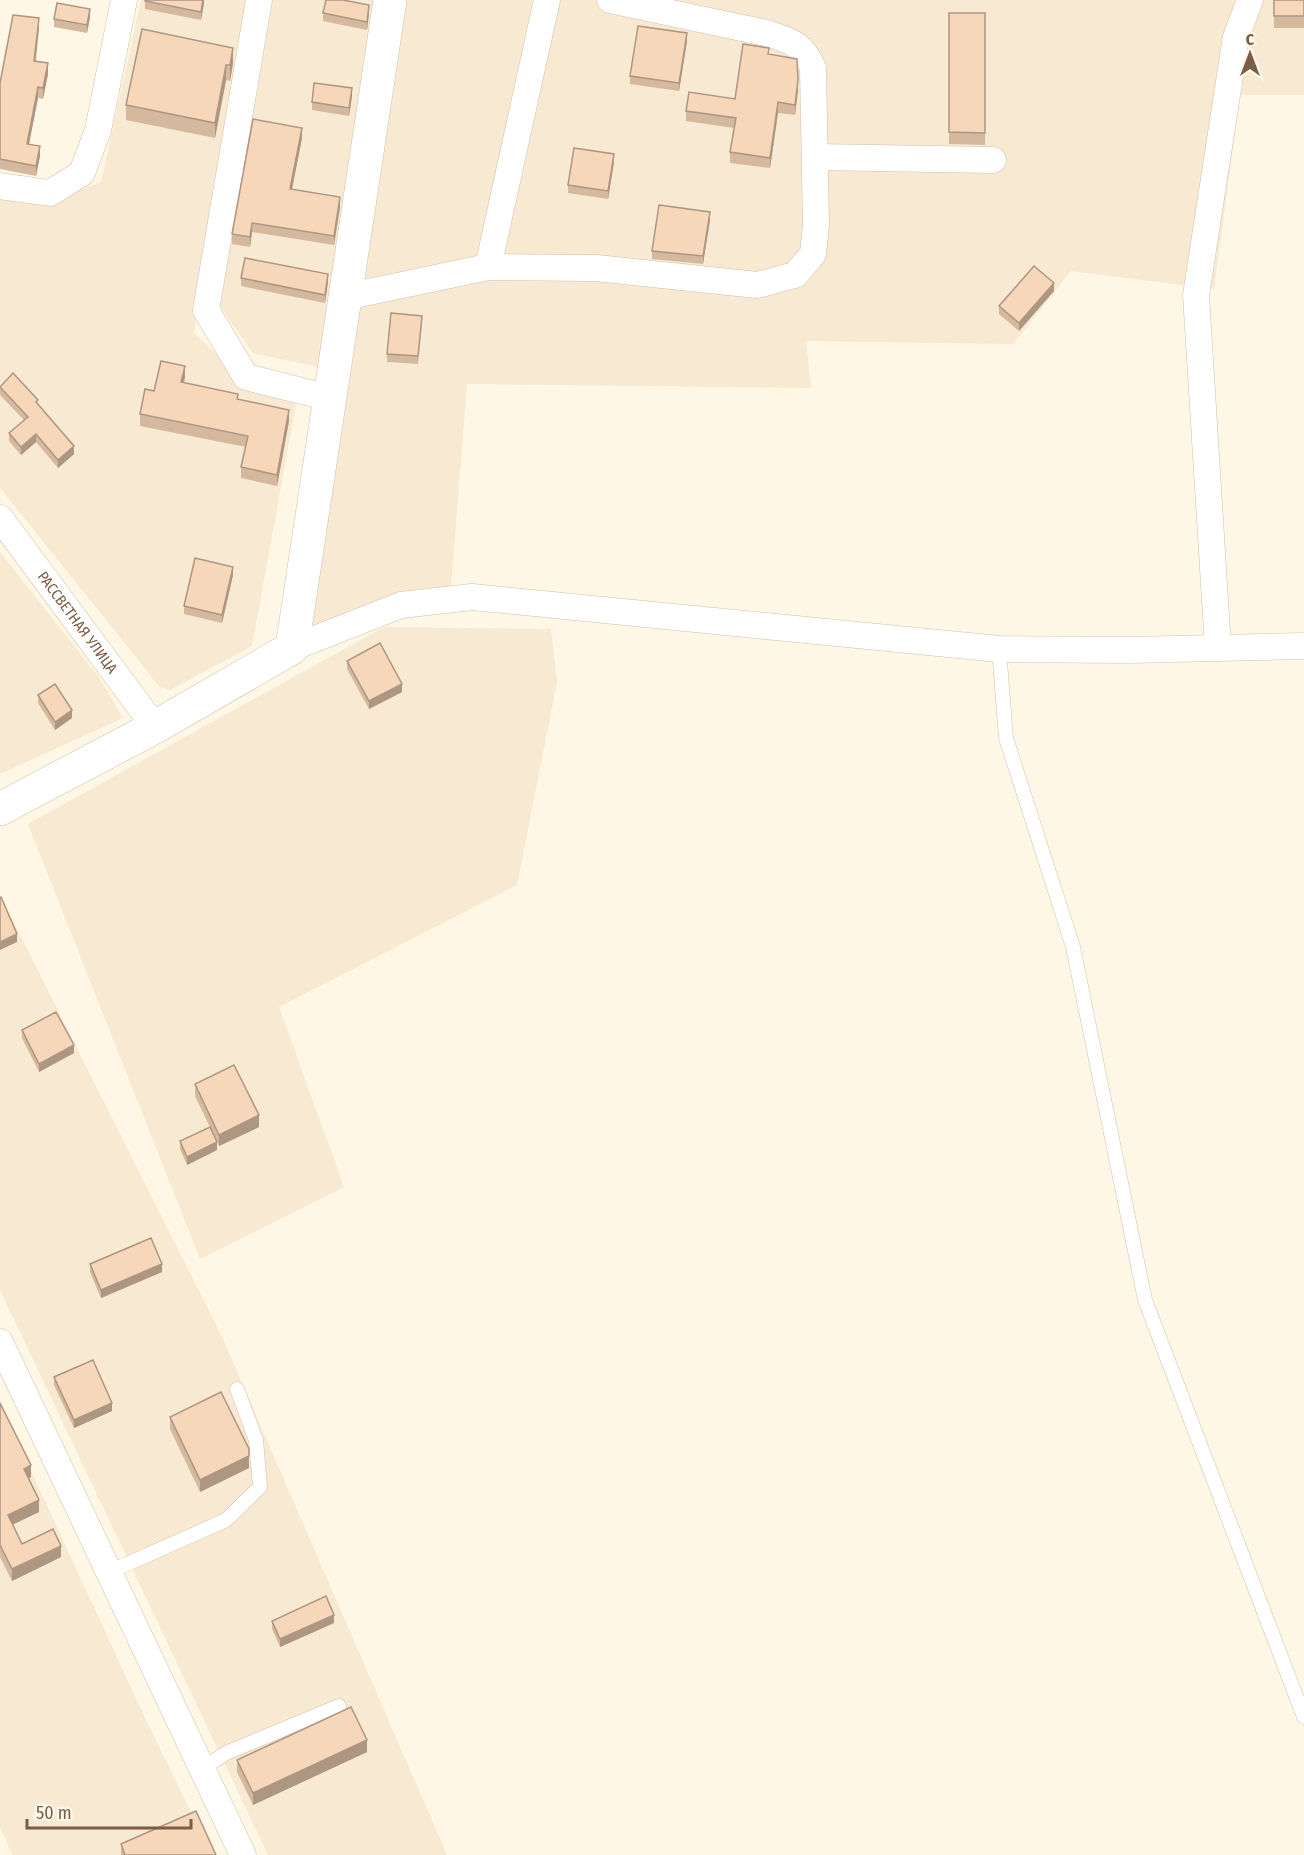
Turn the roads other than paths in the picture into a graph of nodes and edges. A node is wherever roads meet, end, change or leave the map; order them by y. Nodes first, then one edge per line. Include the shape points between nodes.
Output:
1 (124, 0) edge
2 (259, 0) edge
3 (390, 0) edge
4 (547, 0) edge
5 (610, 0) edge
6 (1250, 0) edge
7 (815, 157) junction
8 (993, 160) dead end
9 (0, 186) edge
10 (488, 267) junction
11 (345, 297) junction
12 (330, 398) junction
13 (0, 518) edge
14 (1304, 646) edge
15 (292, 648) junction
16 (1218, 648) junction
17 (999, 649) junction
18 (155, 728) junction
19 (0, 809) edge
20 (0, 1342) edge
21 (237, 1389) dead end
22 (109, 1572) junction
23 (339, 1706) dead end
24 (1304, 1717) edge
25 (202, 1769) junction
26 (243, 1855) edge

1 - 9 street via 98,130 82,173 50,193
2 - 12 street via 206,310 246,377
3 - 11 street
4 - 10 street
5 - 7 street via 766,33 789,40 806,52 813,68
6 - 16 street via 1236,37 1196,296
7 - 8 street
7 - 10 street via 813,254 795,275 757,285 596,268
10 - 11 street
11 - 12 street
12 - 15 street
13 - 18 street, РАССВЕТНАЯ УЛИЦА
14 - 16 street
15 - 17 street via 401,605 472,597
15 - 18 street
16 - 17 street
17 - 24 lane via 1006,738 1073,947 1145,1300
18 - 19 street
20 - 22 street
21 - 22 lane via 256,1440 260,1487 226,1520
22 - 25 street
23 - 25 lane via 226,1753
25 - 26 street

